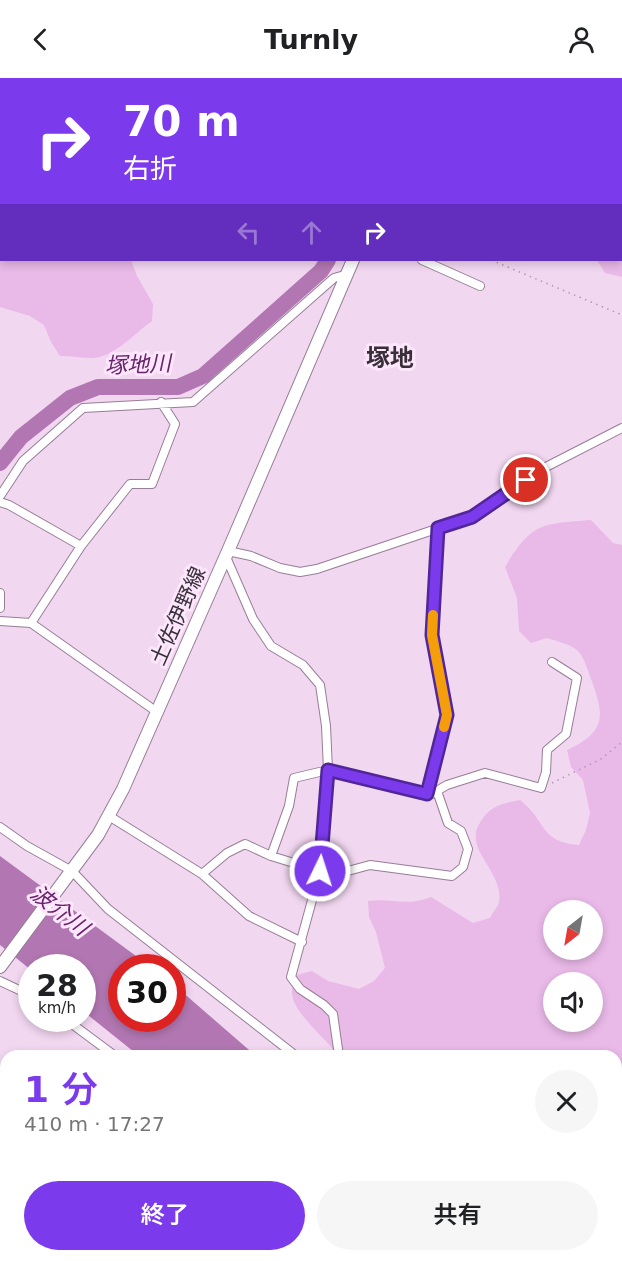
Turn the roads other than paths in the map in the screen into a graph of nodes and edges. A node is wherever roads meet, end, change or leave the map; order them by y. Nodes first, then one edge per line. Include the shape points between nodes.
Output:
1 (353, 261) edge
2 (424, 261) edge
3 (348, 274) junction
4 (480, 286) dead end
5 (161, 402) junction
6 (622, 428) edge
7 (0, 496) edge
8 (0, 502) edge
9 (438, 528) junction
10 (81, 546) junction
11 (227, 554) junction
12 (0, 593) edge
13 (0, 608) edge
14 (0, 621) edge
15 (31, 623) junction
16 (552, 662) dead end
17 (157, 712) junction
18 (328, 770) junction
19 (437, 791) junction
20 (427, 794) junction
21 (110, 816) junction
22 (0, 827) edge
23 (271, 856) junction
24 (320, 871) junction
25 (202, 874) junction
26 (70, 875) junction
27 (302, 942) junction
28 (0, 967) edge
29 (0, 981) edge
30 (18, 989) edge
31 (83, 1032) edge
32 (107, 1050) edge
33 (288, 1050) edge
34 (338, 1050) edge

1 - 3 main road, 土佐伊野線
2 - 4 street
3 - 5 street via 334,278 193,402
3 - 11 main road, 土佐伊野線
5 - 7 street via 82,408 23,461
5 - 10 street via 175,424 152,484 130,484
6 - 9 street via 540,470 472,517
8 - 10 street
9 - 11 street via 300,572 251,556
9 - 20 street via 432,635 447,715
10 - 15 street
11 - 17 main road, 土佐伊野線
11 - 18 street via 253,619 271,646 303,665 320,685
12 - 13 street
14 - 15 street
15 - 17 street
16 - 19 street via 577,678 566,734 547,750 541,788 485,772
17 - 21 main road, 土佐伊野線
18 - 20 street
18 - 23 street via 294,778 290,806
18 - 24 street
19 - 20 street
19 - 24 street via 448,823 461,831 468,849 463,867 452,876 370,866 344,872
21 - 25 street
21 - 26 main road, 土佐伊野線
22 - 26 street
23 - 24 street
23 - 25 street via 245,844 227,852
24 - 27 street
25 - 27 street via 249,916
26 - 28 main road, 土佐伊野線
26 - 33 street
27 - 34 street via 291,977 300,989 333,1014
29 - 30 street
31 - 32 street

